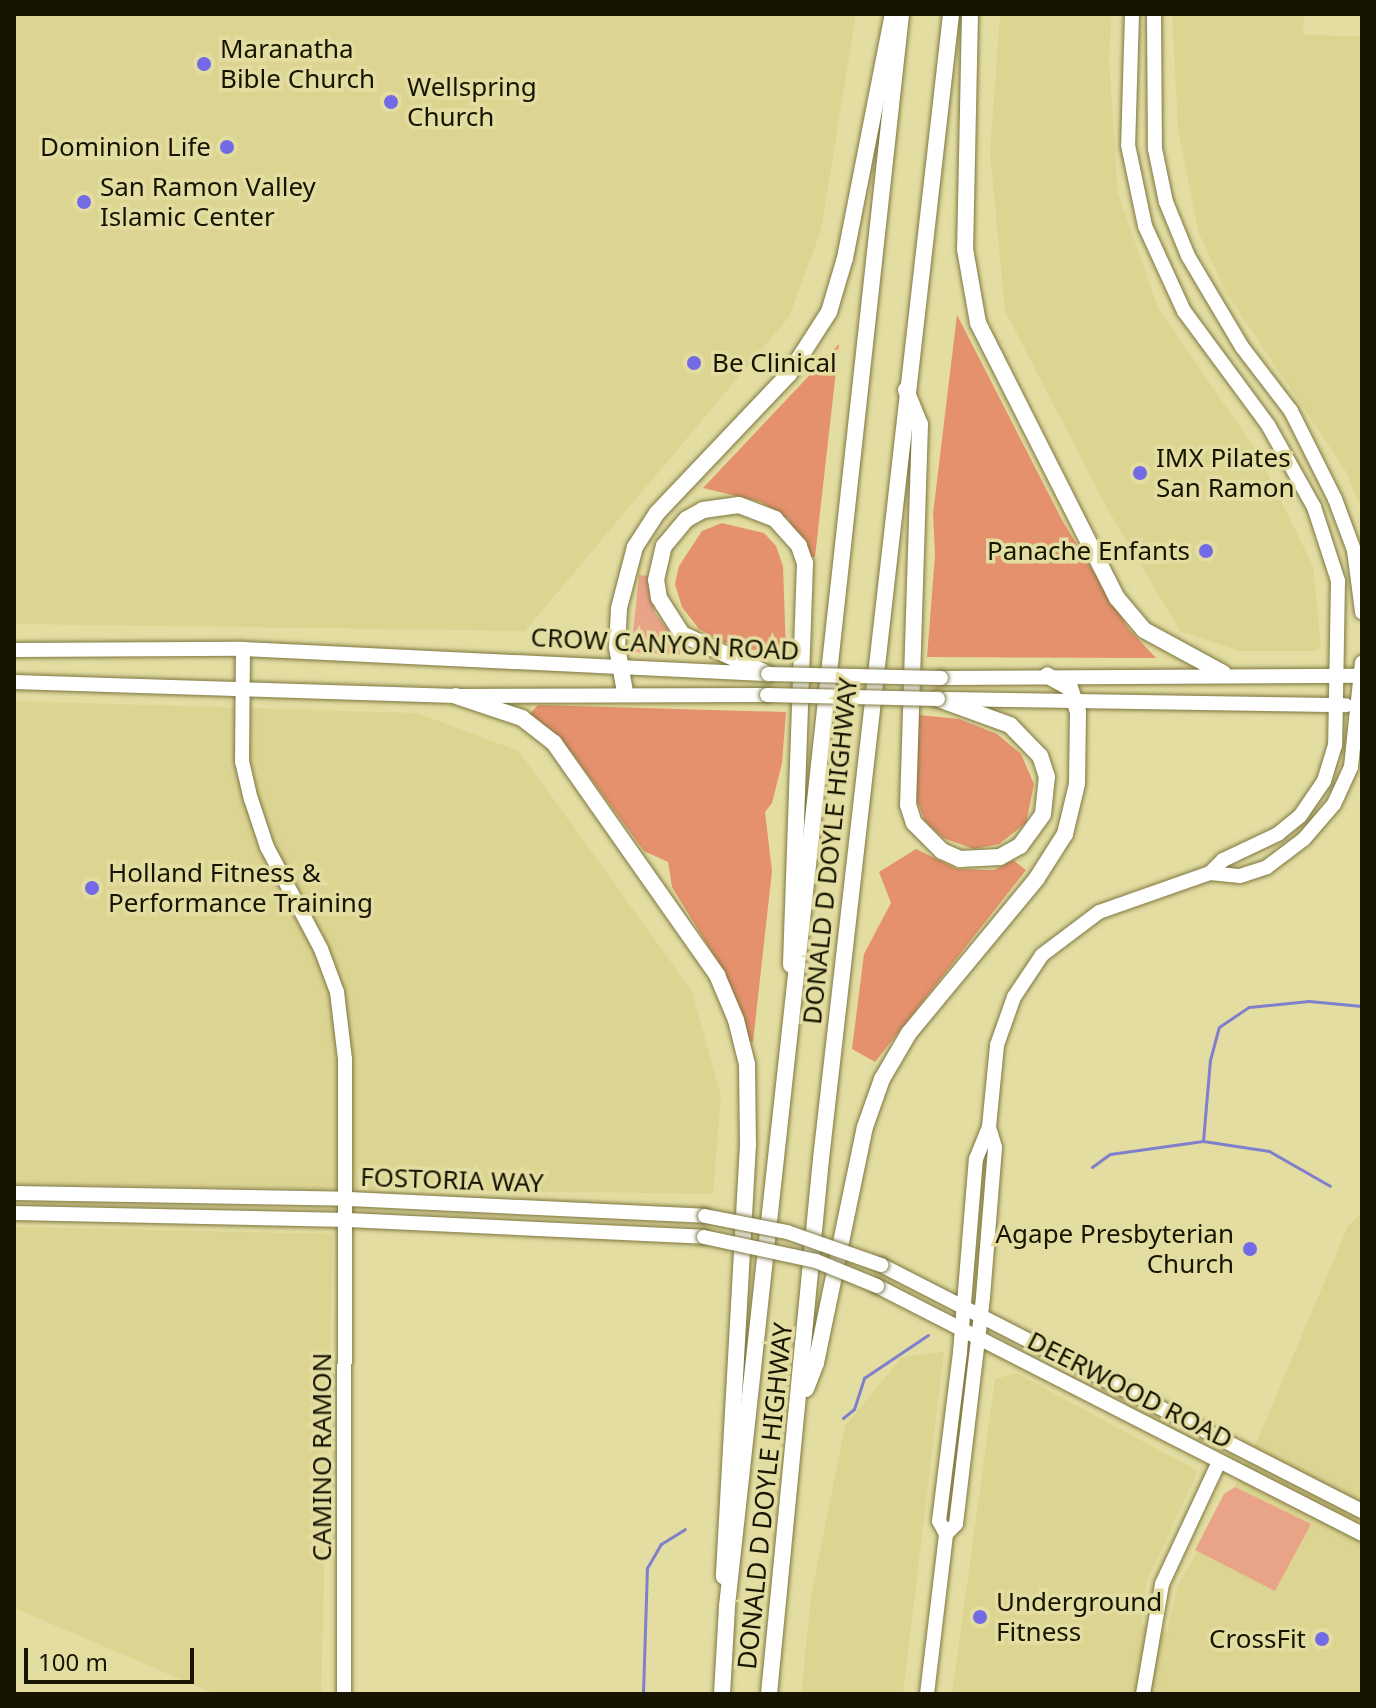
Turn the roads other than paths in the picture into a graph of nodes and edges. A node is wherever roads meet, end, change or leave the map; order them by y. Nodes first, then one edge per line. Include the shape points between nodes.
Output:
1 (893, 14) edge
2 (901, 14) edge
3 (951, 14) edge
4 (970, 14) edge
5 (1132, 14) edge
6 (1154, 14) edge
7 (905, 388) junction
8 (1362, 612) edge
9 (243, 649) junction
10 (14, 650) edge
11 (1362, 663) edge
12 (620, 667) junction
13 (1223, 673) junction
14 (768, 674) junction
15 (1047, 675) junction
16 (1338, 676) junction
17 (1362, 676) edge
18 (14, 682) edge
19 (244, 686) junction
20 (625, 692) junction
21 (456, 696) junction
22 (938, 699) junction
23 (1076, 703) junction
24 (1336, 705) junction
25 (1360, 705) edge
26 (1210, 873) junction
27 (794, 988) junction
28 (989, 1127) junction
29 (976, 1159) junction
30 (14, 1193) edge
31 (41, 1193) junction
32 (349, 1199) junction
33 (14, 1213) edge
34 (42, 1214) junction
35 (990, 1214) junction
36 (348, 1220) junction
37 (881, 1265) joint
38 (877, 1286) joint
39 (962, 1308) junction
40 (980, 1318) junction
41 (961, 1331) junction
42 (977, 1339) junction
43 (798, 1409) junction
44 (1219, 1462) junction
45 (1362, 1511) edge
46 (946, 1534) junction
47 (1362, 1534) edge
48 (727, 1606) junction
49 (344, 1694) edge
50 (722, 1694) edge
51 (769, 1694) edge
52 (927, 1694) edge
53 (1143, 1694) edge

1 - 12 highway via 845,258 829,312 789,374 645,529 621,585
2 - 27 highway, DONALD D DOYLE HIGHWAY
3 - 7 highway, DONALD D DOYLE HIGHWAY
4 - 13 highway via 965,249 978,323 1123,607 1144,630
5 - 16 main road via 1128,145 1140,211 1184,311 1268,425 1314,507 1338,581
6 - 8 main road via 1155,149 1166,202 1188,256 1242,347 1291,411 1335,499 1354,550
7 - 22 highway via 920,424 908,805 914,823 942,851 960,859 1000,857 1020,846 1043,814 1047,777 1040,756 1010,725
7 - 43 highway, DONALD D DOYLE HIGHWAY
9 - 10 main road, CROW CANYON ROAD
9 - 12 main road, CROW CANYON ROAD
9 - 19 main road, CAMINO RAMON
11 - 17 main road
12 - 14 main road, CROW CANYON ROAD
12 - 20 highway
13 - 15 main road, CROW CANYON ROAD
13 - 16 main road, CROW CANYON ROAD
14 - 15 main road, CROW CANYON ROAD, bridge
14 - 27 highway via 682,634 659,598 656,580 664,546 687,519 703,510 739,505 758,510 789,531 805,563 796,854 787,945
15 - 23 highway via 1070,688
16 - 17 main road, CROW CANYON ROAD
16 - 24 main road
17 - 25 main road
18 - 19 main road, CROW CANYON ROAD
19 - 21 main road, CROW CANYON ROAD
19 - 32 main road, CAMINO RAMON via 242,761 251,799 267,847 321,949 337,992 345,1059
20 - 21 main road, CROW CANYON ROAD
20 - 22 main road, CROW CANYON ROAD, bridge
21 - 48 highway via 522,718 554,743 717,975 736,1020 747,1064 749,1109 741,1329 723,1570
22 - 23 main road, CROW CANYON ROAD
23 - 24 main road, CROW CANYON ROAD
23 - 43 highway via 1077,784 1065,834 1037,878 909,1033 872,1102 816,1363
24 - 25 main road, CROW CANYON ROAD
24 - 26 main road via 1333,756 1314,800 1278,834 1223,860
25 - 26 main road via 1351,767 1320,823 1267,867 1240,876
26 - 28 main road via 1099,912 1042,955 1004,1021
27 - 48 highway, DONALD D DOYLE HIGHWAY
28 - 29 main road
28 - 35 main road via 995,1147
29 - 35 main road via 985,1162 984,1197
29 - 39 main road
30 - 31 main road, FOSTORIA WAY
31 - 32 main road, FOSTORIA WAY
31 - 34 main road
32 - 36 main road, CAMINO RAMON
32 - 37 main road, FOSTORIA WAY, bridge via 705,1216 787,1232
33 - 34 main road, FOSTORIA WAY
34 - 36 main road, FOSTORIA WAY
35 - 40 main road
36 - 38 main road, FOSTORIA WAY, bridge via 704,1237 816,1261
36 - 49 main road, CAMINO RAMON
37 - 39 main road, DEERWOOD ROAD
38 - 41 main road, DEERWOOD ROAD
39 - 40 main road, DEERWOOD ROAD
39 - 41 main road
40 - 42 main road
40 - 45 main road, DEERWOOD ROAD
41 - 42 main road, DEERWOOD ROAD
41 - 46 main road via 939,1521
42 - 44 main road, DEERWOOD ROAD
42 - 46 main road via 956,1524
43 - 51 highway, DONALD D DOYLE HIGHWAY
44 - 47 main road, DEERWOOD ROAD
44 - 53 main road via 1162,1584
46 - 52 main road
48 - 50 highway, DONALD D DOYLE HIGHWAY

